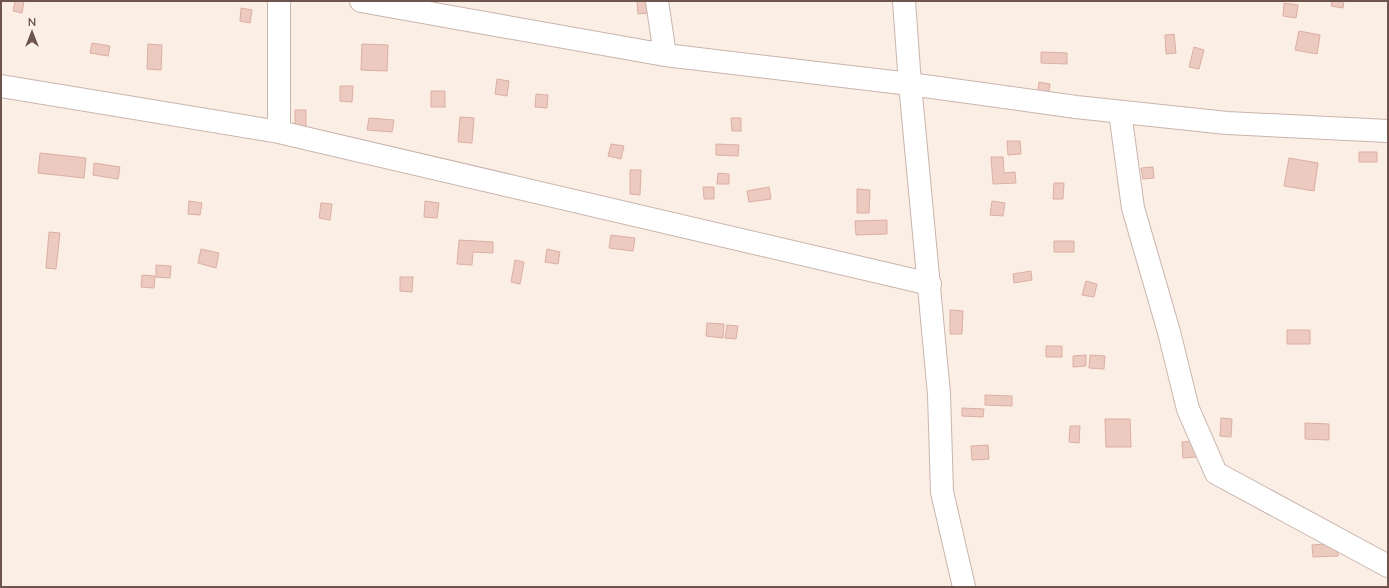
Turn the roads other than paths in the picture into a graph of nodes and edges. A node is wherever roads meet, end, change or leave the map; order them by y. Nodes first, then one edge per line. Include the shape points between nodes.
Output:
1 (279, 1) edge
2 (361, 1) edge
3 (657, 1) edge
4 (904, 1) edge
5 (665, 55) junction
6 (910, 84) junction
7 (1, 86) edge
8 (1120, 112) junction
9 (1388, 131) edge
10 (279, 132) junction
11 (930, 284) junction
12 (1388, 566) edge
13 (964, 587) edge

1 - 10 street
2 - 5 street
3 - 5 street
4 - 6 street
5 - 6 street
6 - 8 street
6 - 11 street
7 - 10 street
8 - 9 street via 1226,123
8 - 12 street via 1132,208 1169,332 1188,408 1216,473
10 - 11 street
11 - 13 street via 939,394 942,492

